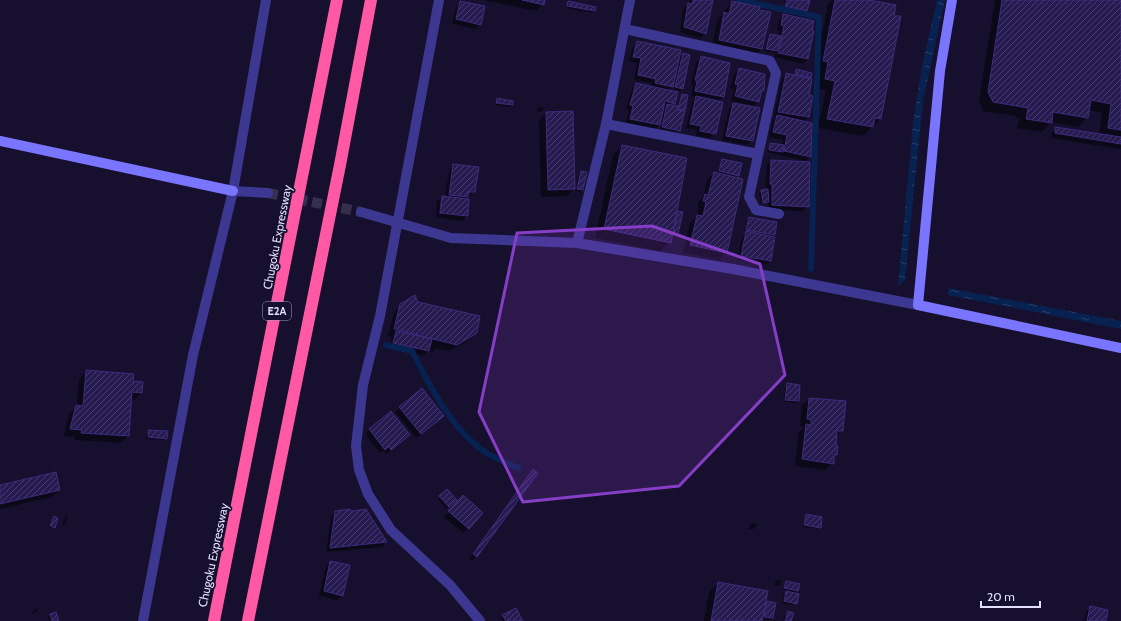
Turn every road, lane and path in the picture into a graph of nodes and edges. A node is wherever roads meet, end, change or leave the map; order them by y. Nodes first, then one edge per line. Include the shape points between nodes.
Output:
1 (266, 0) edge
2 (338, 0) edge
3 (371, 0) edge
4 (439, 0) edge
5 (630, 0) edge
6 (952, 0) edge
7 (625, 29) junction
8 (606, 124) junction
9 (0, 141) edge
10 (758, 154) junction
11 (233, 191) junction
12 (268, 193) tunnel mouth
13 (361, 212) tunnel mouth
14 (779, 214) dead end
15 (396, 223) junction
16 (577, 243) junction
17 (918, 305) junction
18 (1121, 348) edge
19 (143, 621) edge
20 (214, 621) edge
21 (248, 621) edge
22 (480, 621) edge

1 - 11 street
2 - 20 highway, Chugoku Expressway / E2A
3 - 21 highway, E2A
4 - 15 street
5 - 7 street
6 - 17 street via 940,70
7 - 8 street
7 - 10 street via 770,61 776,73
8 - 10 street
8 - 16 street
9 - 11 street
10 - 14 street via 749,197 756,210
11 - 12 street
11 - 19 street via 193,355
13 - 15 street
15 - 16 street via 451,238
15 - 22 street via 380,316 363,386 356,446 359,470 368,494 392,530 450,585
16 - 17 street
17 - 18 street

